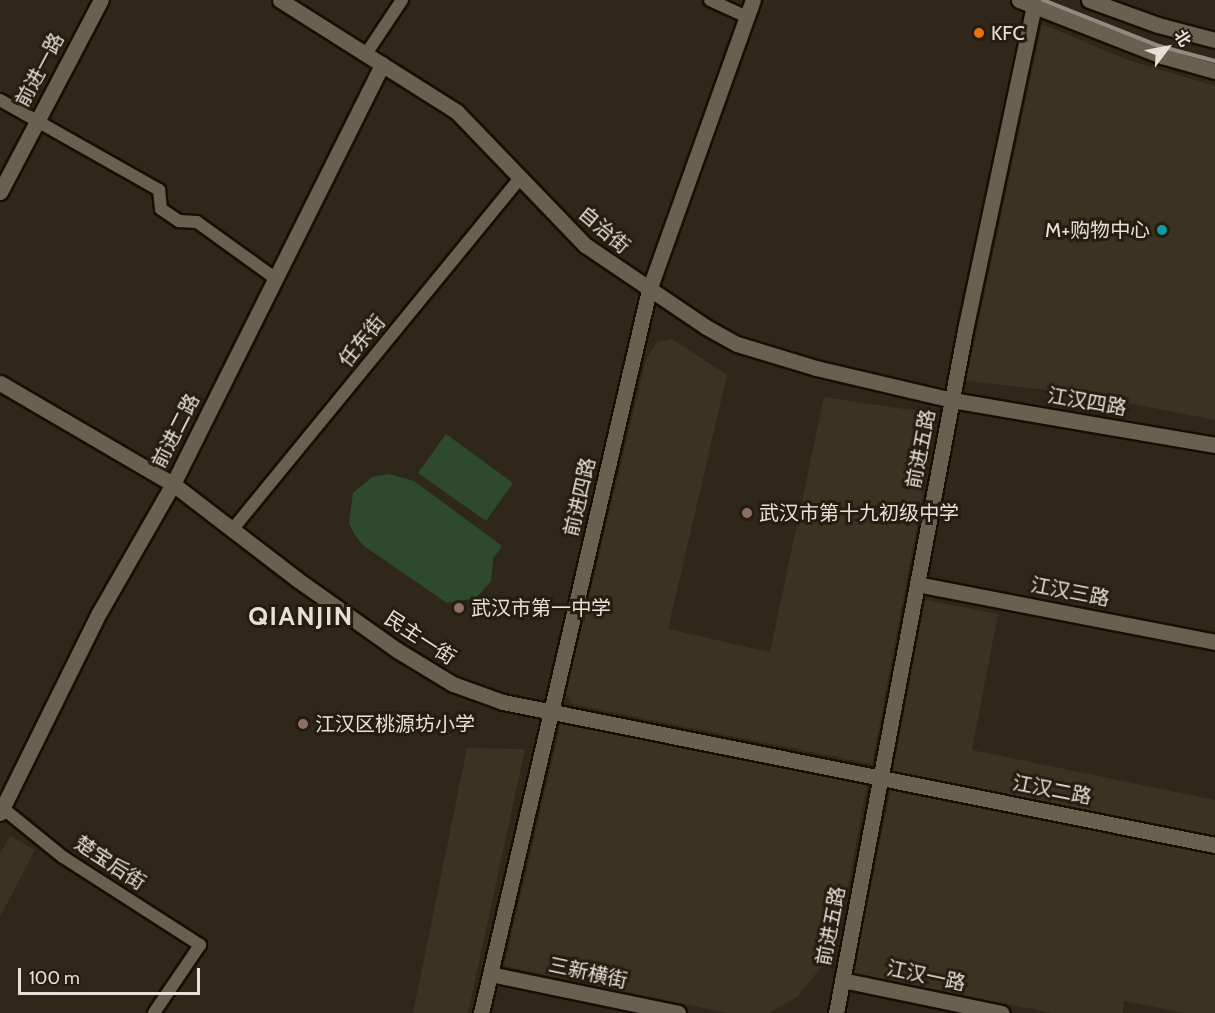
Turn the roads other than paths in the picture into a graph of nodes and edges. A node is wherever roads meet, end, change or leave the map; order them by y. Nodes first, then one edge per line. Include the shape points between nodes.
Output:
1 (101, 0) edge
2 (280, 0) edge
3 (402, 0) edge
4 (710, 0) edge
5 (753, 0) edge
6 (1019, 0) edge
7 (1089, 0) edge
8 (1035, 3) edge
9 (747, 17) junction
10 (1215, 40) edge
11 (366, 54) junction
12 (382, 64) junction
13 (1215, 71) edge
14 (0, 100) edge
15 (37, 122) junction
16 (521, 177) junction
17 (0, 192) edge
18 (275, 278) junction
19 (649, 290) junction
20 (0, 383) edge
21 (952, 400) junction
22 (1215, 445) edge
23 (173, 484) junction
24 (232, 530) junction
25 (917, 584) junction
26 (1215, 642) edge
27 (552, 711) junction
28 (881, 777) junction
29 (1, 809) edge
30 (1215, 845) edge
31 (490, 974) junction
32 (842, 980) junction
33 (154, 1013) edge
34 (482, 1013) edge
35 (678, 1013) edge
36 (836, 1013) edge
37 (1002, 1013) edge

1 - 15 street, 前进一路
2 - 11 street, 自治街
3 - 11 street
4 - 9 street
5 - 9 street, 前进四路
6 - 8 street
7 - 10 street
8 - 13 street via 1162,56
8 - 21 street, 前进五路
9 - 19 street, 前进四路
11 - 12 street, 自治街
12 - 16 street, 自治街 via 457,112
12 - 18 street, 前进二路
14 - 15 street
15 - 17 street, 前进一路
15 - 18 street via 159,190 161,208 179,220 197,222
16 - 19 street, 自治街 via 585,245
16 - 24 street, 任东街
18 - 23 street, 前进二路
19 - 21 street, 自治街 via 737,344 816,368
19 - 27 street, 前进四路
20 - 23 street, 民主一街
21 - 22 street, 江汉四路
21 - 25 street, 前进五路
23 - 24 street, 民主一街
23 - 29 street, 前进二路 via 99,614
24 - 27 street, 民主一街 via 397,650 453,684 503,702
25 - 26 street, 江汉三路
25 - 28 street, 前进五路
27 - 28 street, 民主一街
27 - 31 street, 前进四路
28 - 30 street, 江汉二路
28 - 32 street, 前进五路
29 - 33 street, 楚宝后街 via 63,857 200,945
31 - 34 street, 前进四路
31 - 35 street, 三新横街
32 - 36 street, 前进五路
32 - 37 street, 江汉一路

